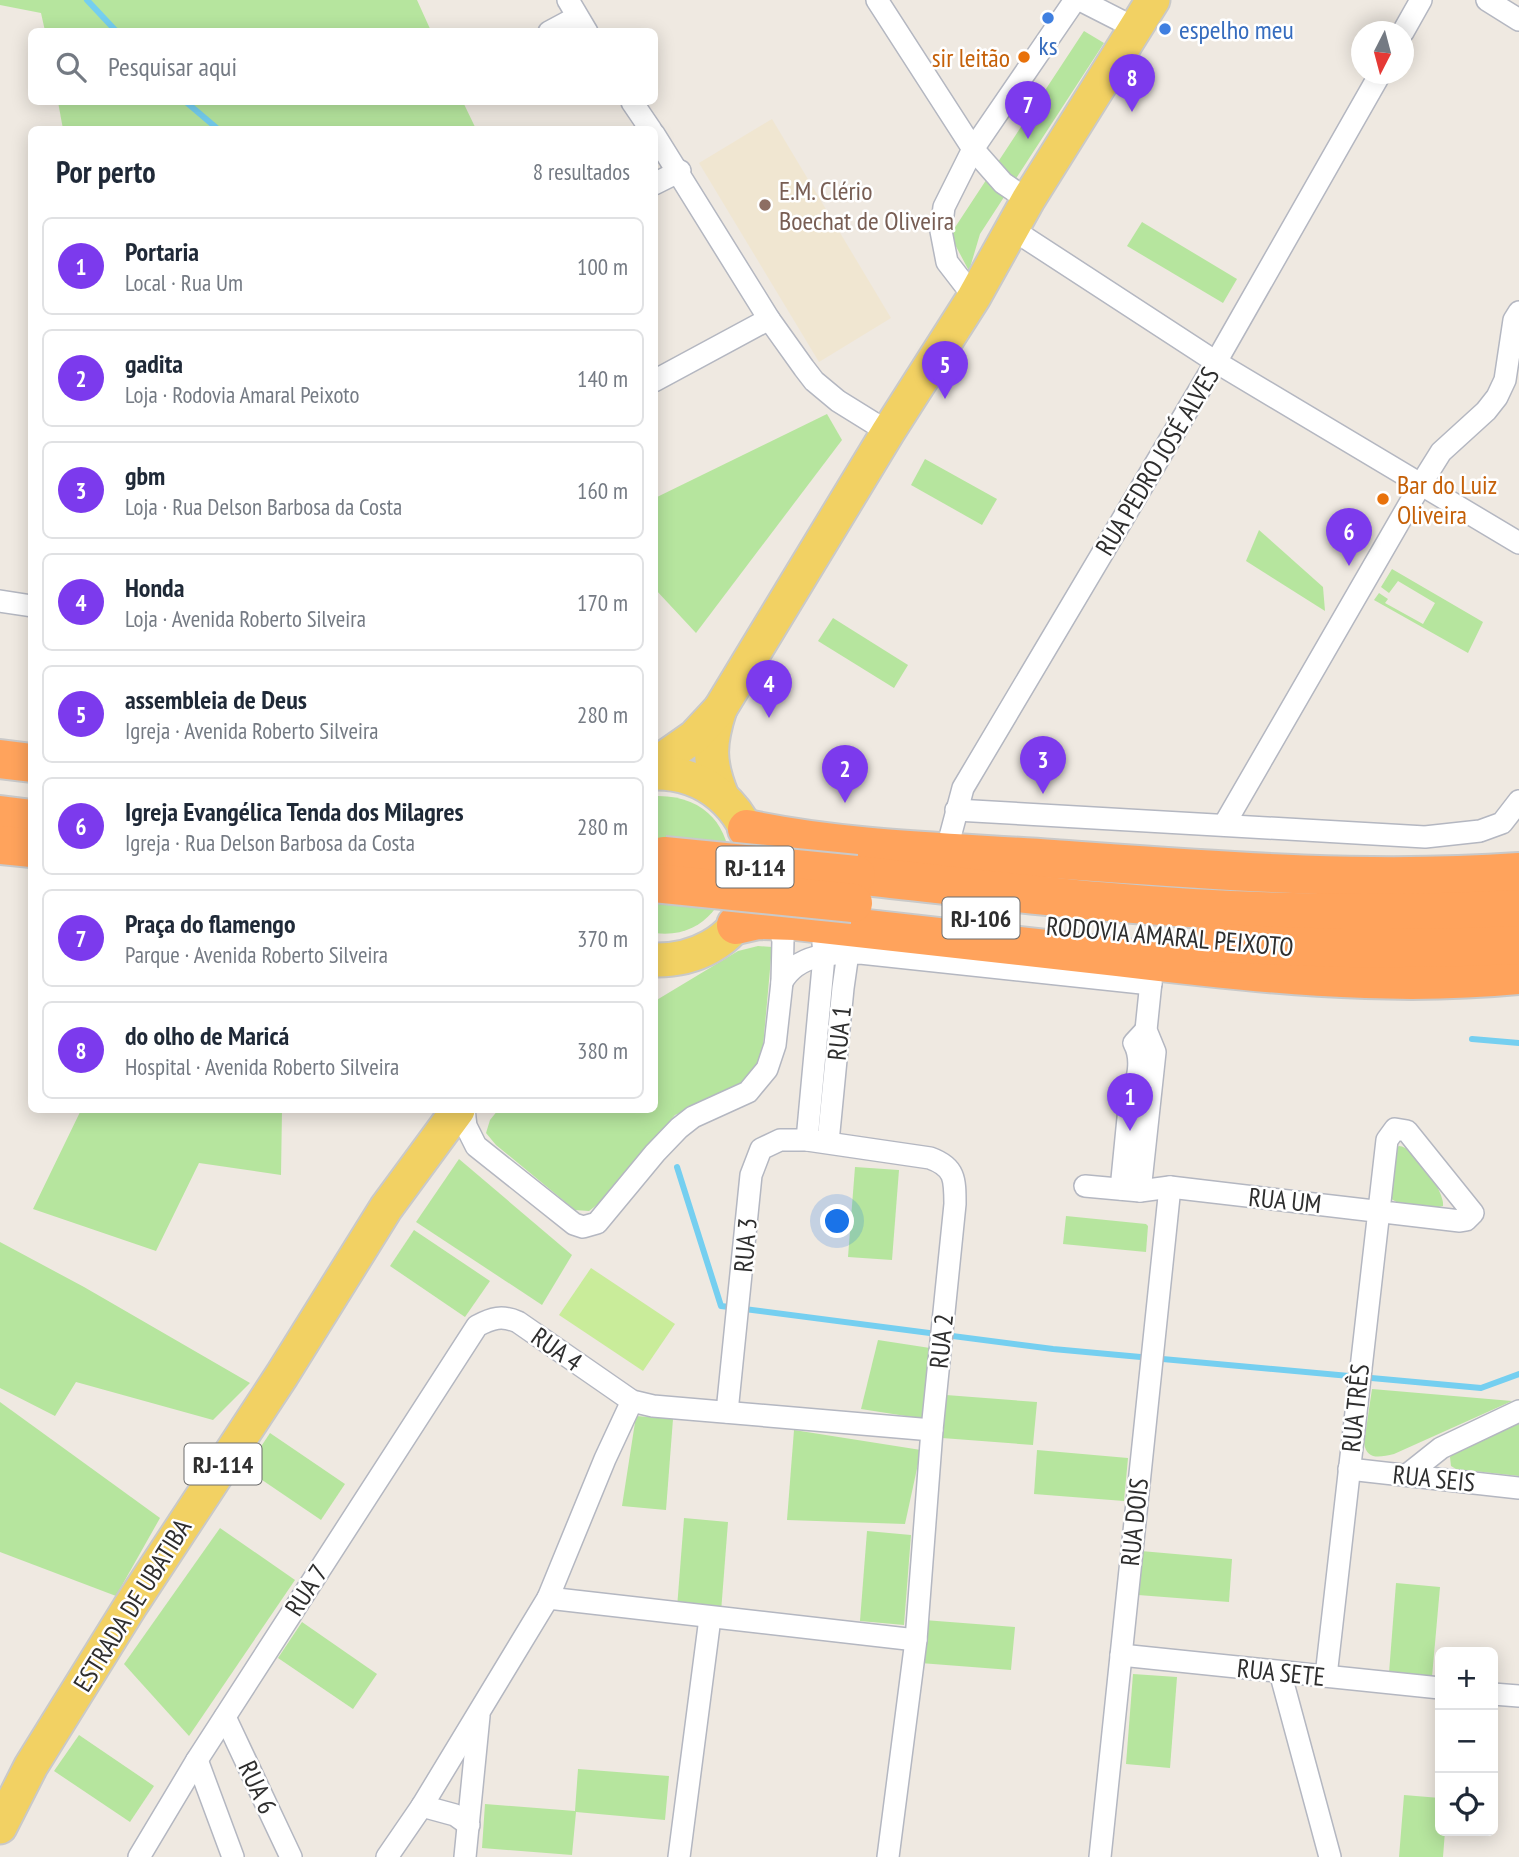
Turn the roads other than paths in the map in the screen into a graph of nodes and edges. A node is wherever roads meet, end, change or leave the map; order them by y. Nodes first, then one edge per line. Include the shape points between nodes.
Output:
1 (877, 0) edge
2 (1078, 0) edge
3 (1153, 0) edge
4 (1421, 0) edge
5 (1487, 0) edge
6 (577, 16) edge
7 (1519, 20) edge
8 (1410, 21) edge
9 (556, 28) edge
10 (1135, 28) junction
11 (1374, 84) edge
12 (634, 105) edge
13 (648, 126) edge
14 (658, 140) edge
15 (973, 149) junction
16 (680, 172) junction
17 (658, 182) edge
18 (1028, 200) junction
19 (1012, 229) junction
20 (974, 297) junction
21 (1519, 312) edge
22 (769, 319) junction
23 (1216, 362) junction
24 (658, 379) edge
25 (888, 432) junction
26 (1421, 484) junction
27 (1519, 542) edge
28 (0, 601) edge
29 (28, 605) edge
30 (720, 709) junction
31 (0, 760) edge
32 (658, 762) edge
33 (28, 763) edge
34 (658, 773) edge
35 (0, 789) edge
36 (28, 792) edge
37 (722, 796) junction
38 (1519, 801) edge
39 (956, 810) junction
40 (0, 816) edge
41 (28, 819) edge
42 (1224, 825) junction
43 (747, 829) junction
44 (0, 845) edge
45 (28, 848) edge
46 (946, 852) junction
47 (658, 856) edge
48 (1519, 873) edge
49 (658, 884) edge
50 (1519, 909) edge
51 (854, 915) junction
52 (776, 920) junction
53 (736, 925) junction
54 (820, 940) junction
55 (1519, 945) edge
56 (705, 950) junction
57 (658, 960) edge
58 (1152, 973) junction
59 (1519, 975) edge
60 (658, 978) edge
61 (782, 982) junction
62 (1140, 1036) junction
63 (459, 1113) edge
64 (462, 1113) edge
65 (1387, 1140) joint
66 (817, 1141) junction
67 (1085, 1186) dead end
68 (1170, 1188) junction
69 (1130, 1190) junction
70 (1378, 1211) junction
71 (477, 1326) joint
72 (632, 1401) junction
73 (1519, 1411) edge
74 (727, 1412) junction
75 (932, 1430) junction
76 (1349, 1469) junction
77 (1407, 1475) junction
78 (1519, 1488) edge
79 (548, 1598) junction
80 (710, 1618) junction
81 (916, 1640) junction
82 (1121, 1655) junction
83 (1280, 1672) junction
84 (1326, 1676) junction
85 (1435, 1687) edge
86 (1498, 1694) edge
87 (1519, 1696) edge
88 (480, 1712) junction
89 (225, 1717) junction
90 (197, 1760) junction
91 (422, 1806) junction
92 (469, 1825) junction
93 (0, 1827) edge
94 (139, 1857) edge
95 (233, 1857) edge
96 (291, 1857) edge
97 (387, 1857) edge
98 (465, 1857) edge
99 (679, 1857) edge
100 (888, 1857) edge
101 (1100, 1857) edge
102 (1330, 1857) edge

1 - 15 street
2 - 10 street
2 - 15 street
3 - 10 main road, RJ-114
4 - 8 street
5 - 7 street
6 - 9 street
10 - 18 main road, RJ-114
11 - 23 street, RUA PEDRO JOSÉ ALVES
12 - 13 street
14 - 16 street
15 - 18 street via 1003,183
15 - 20 street via 944,206 941,231 947,262
16 - 17 street
16 - 22 street
18 - 19 main road, RJ-114
19 - 20 main road, RJ-114
19 - 23 street
20 - 25 main road, RJ-114
21 - 26 street via 1497,397 1441,452
22 - 24 street
22 - 25 street via 814,381
23 - 26 street
23 - 39 street, RUA PEDRO JOSÉ ALVES via 962,788
25 - 30 main road, RJ-114
26 - 27 street
26 - 42 street
28 - 29 street
30 - 32 main road, RJ-114 via 694,737
30 - 37 main road, RJ-114 via 711,746
31 - 33 highway
34 - 37 main road, RJ-114 via 685,776
35 - 36 highway
37 - 43 main road, RJ-114
38 - 42 street via 1502,823 1480,831 1425,837
39 - 42 street
39 - 46 street, RUA PEDRO JOSÉ ALVES
40 - 41 highway
43 - 46 highway
43 - 53 main road, RJ-114 via 756,873 746,909
44 - 45 highway
46 - 48 highway via 1323,875
47 - 51 highway, RODOVIA AMARAL PEIXOTO / RJ-106, bridge
49 - 51 highway, RODOVIA AMARAL PEIXOTO / RJ-106, bridge
50 - 51 highway, RODOVIA AMARAL PEIXOTO / RJ-106 via 1241,911 1110,902
51 - 54 highway
51 - 55 highway, RODOVIA AMARAL PEIXOTO / RJ-106 via 1234,944 1345,949
51 - 58 highway
51 - 66 street, RUA 1
52 - 53 highway
52 - 54 highway
52 - 61 street via 783,940
53 - 56 main road, RJ-114
54 - 61 street
54 - 66 street, RUA 1
56 - 57 main road, RJ-114
56 - 60 main road, RJ-114
58 - 59 highway via 1410,981
58 - 62 street
61 - 64 street via 773,1054 763,1076 748,1092 679,1128 591,1226 564,1218 477,1146
62 - 69 street via 1136,1084 1130,1098
62 - 69 street via 1155,1052
63 - 93 main road, ESTRADA DE UBATIBA / RJ-114 via 386,1208 131,1605 31,1766
65 - 70 street, RUA TRÊS
65 - 70 street, RUA UM via 1395,1129 1407,1131 1473,1213 1460,1221
66 - 74 street, RUA 3 via 780,1140 761,1149 755,1161
66 - 75 street, RUA 2 via 930,1157 950,1169 955,1204
67 - 69 street, RUA UM
68 - 69 street, RUA UM
68 - 70 street, RUA UM
68 - 82 street, RUA DOIS
70 - 76 street, RUA TRÊS
71 - 72 street, RUA 4 via 501,1317 518,1322
71 - 89 street, RUA 7
72 - 74 street
72 - 79 street
73 - 77 street via 1441,1448
74 - 75 street
75 - 81 street, RUA 2
76 - 77 street, RUA SEIS
76 - 84 street, RUA TRÊS
77 - 78 street, RUA SEIS
79 - 80 street
79 - 88 street
80 - 81 street
80 - 99 street
81 - 100 street, RUA 2
82 - 83 street, RUA SETE
82 - 101 street, RUA DOIS
83 - 84 street, RUA SETE
83 - 102 street
84 - 85 street, RUA SETE
86 - 87 street
88 - 91 street
88 - 92 street
89 - 90 street, RUA 7
89 - 96 street, RUA 6
90 - 94 street, RUA 7
90 - 95 street
91 - 92 street via 455,1815
91 - 97 street
92 - 98 street

